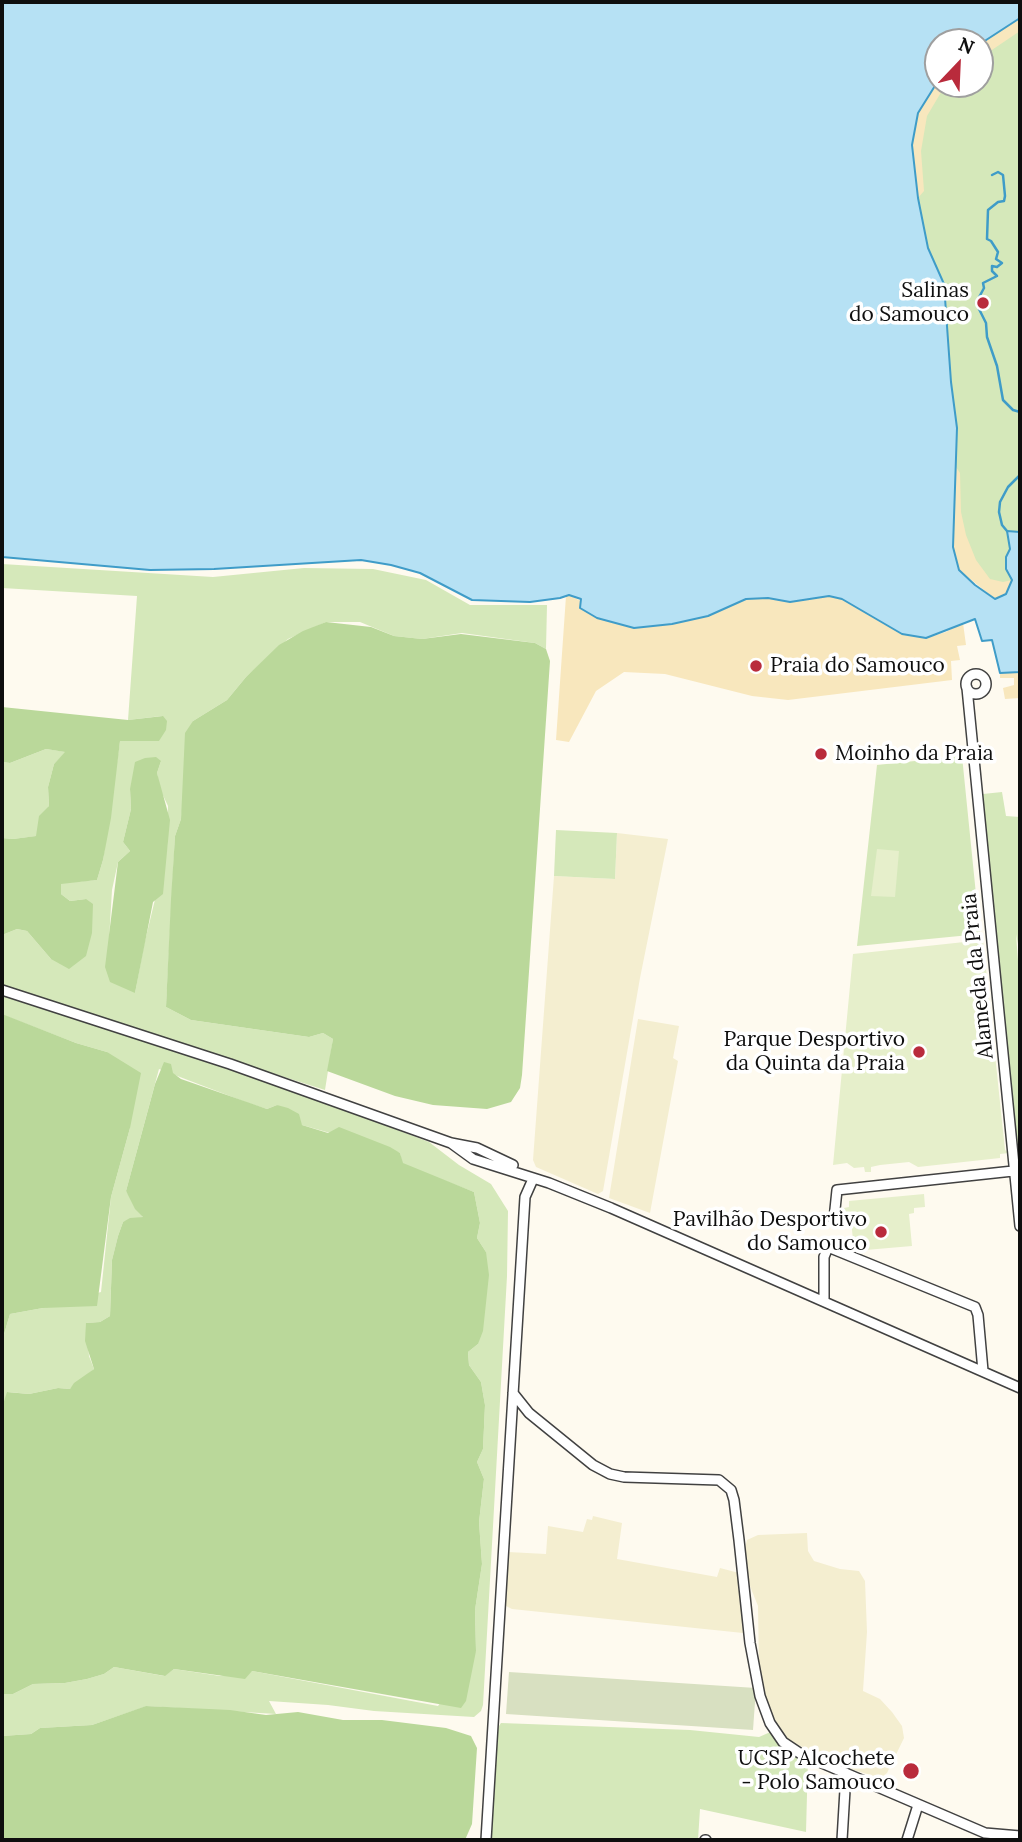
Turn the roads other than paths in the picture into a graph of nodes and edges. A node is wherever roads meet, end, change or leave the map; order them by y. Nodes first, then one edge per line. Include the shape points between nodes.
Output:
1 (967, 688) junction
2 (981, 692) junction
3 (970, 722) junction
4 (2, 990) edge
5 (451, 1143) junction
6 (1013, 1171) junction
7 (533, 1179) junction
8 (549, 1183) junction
9 (834, 1219) dead end
10 (1020, 1226) edge
11 (824, 1301) junction
12 (983, 1371) junction
13 (1004, 1379) junction
14 (1020, 1381) edge
15 (1020, 1388) edge
16 (513, 1393) junction
17 (529, 1413) junction
18 (511, 1422) junction
19 (846, 1773) junction
20 (918, 1805) junction
21 (1020, 1836) edge
22 (984, 1837) edge
23 (486, 1840) edge
24 (842, 1840) edge
25 (907, 1840) edge

1 - 2 street
1 - 2 street via 968,678 978,675 985,683
1 - 3 street, Alameda da Praia
2 - 3 street, Alameda da Praia via 971,704
3 - 6 street, Alameda da Praia
4 - 5 street
5 - 7 street via 489,1165
5 - 8 street via 489,1153
6 - 9 street via 837,1190
6 - 10 street, Alameda da Praia
7 - 8 street
7 - 16 street via 525,1197
8 - 11 street
11 - 12 street
11 - 12 street via 828,1247 975,1307
12 - 13 street
13 - 14 street
13 - 15 street
16 - 17 street
16 - 18 street
17 - 18 street
17 - 19 street via 610,1474 724,1482 733,1494 750,1643 770,1723 783,1742 801,1754
18 - 23 street
19 - 20 street
19 - 24 street
20 - 22 street
20 - 25 street
21 - 22 street

